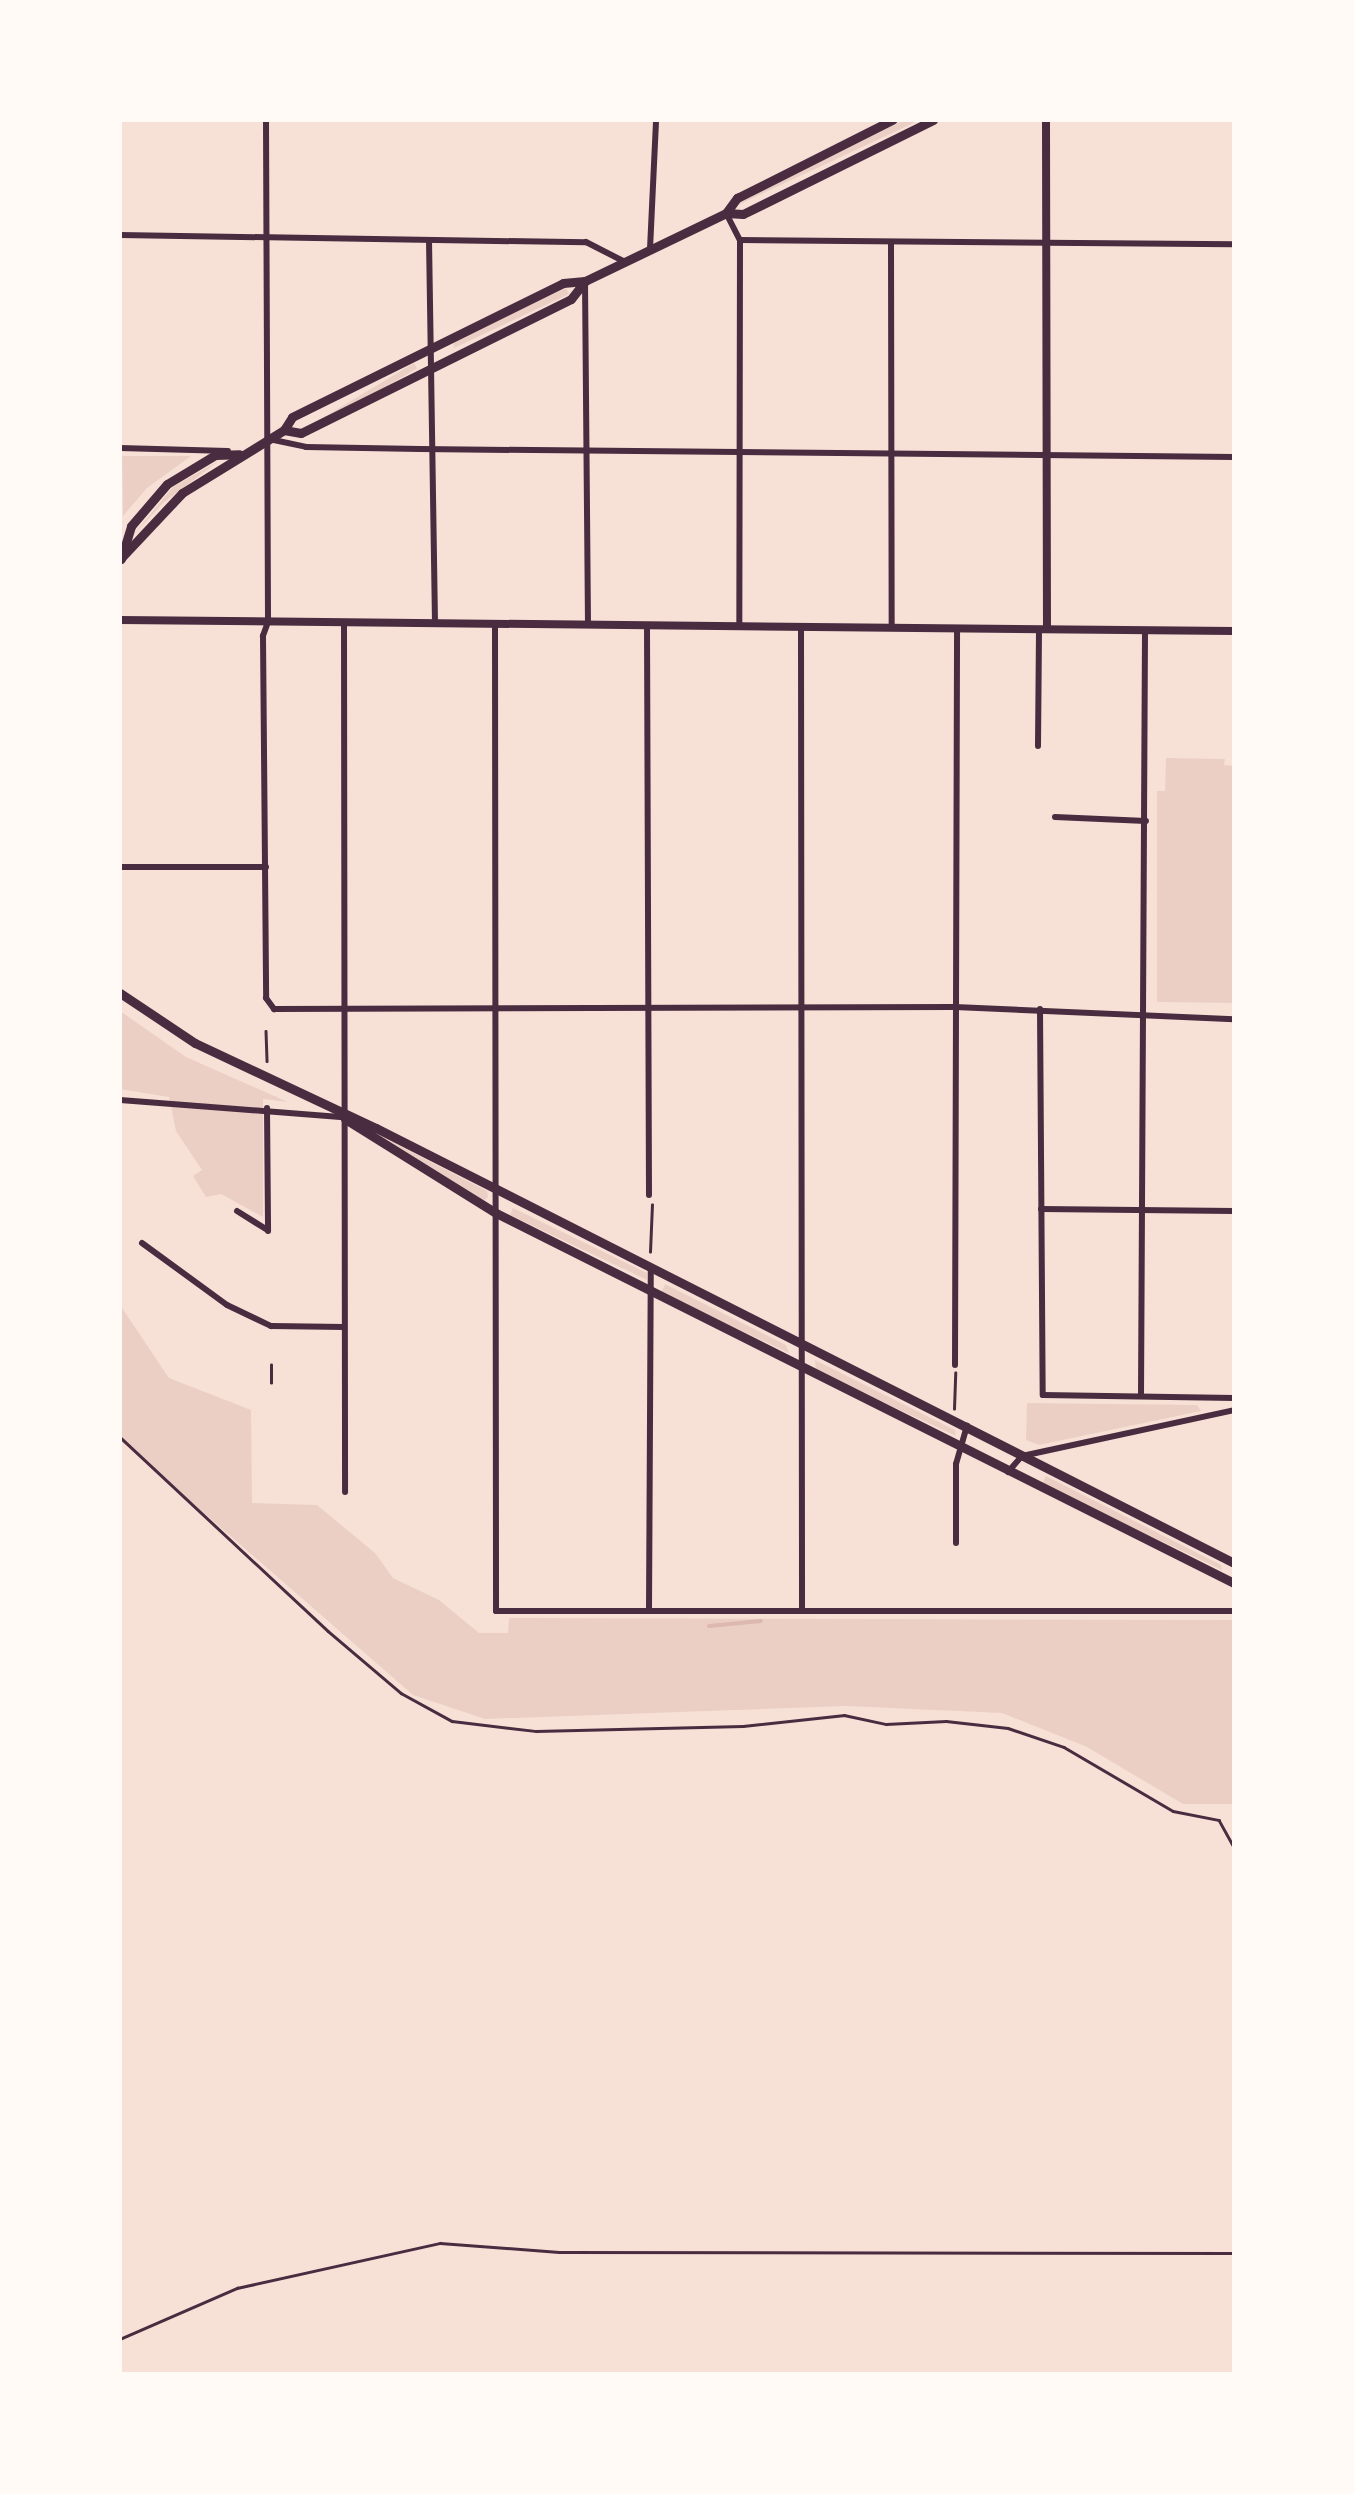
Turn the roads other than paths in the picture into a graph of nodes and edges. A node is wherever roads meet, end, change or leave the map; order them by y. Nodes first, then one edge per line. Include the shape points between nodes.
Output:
1 (266, 120) edge
2 (656, 120) edge
3 (892, 120) edge
4 (932, 120) edge
5 (1046, 120) edge
6 (726, 213) junction
7 (120, 235) edge
8 (268, 237) junction
9 (430, 240) junction
10 (740, 240) junction
11 (891, 242) junction
12 (1047, 242) junction
13 (1234, 244) edge
14 (650, 250) junction
15 (625, 262) junction
16 (585, 281) junction
17 (431, 349) junction
18 (432, 367) junction
19 (284, 430) junction
20 (268, 438) junction
21 (120, 448) edge
22 (433, 449) junction
23 (586, 450) junction
24 (740, 451) junction
25 (890, 453) junction
26 (238, 454) junction
27 (1047, 454) junction
28 (1234, 456) edge
29 (121, 556) edge
30 (120, 620) edge
31 (268, 622) junction
32 (344, 622) junction
33 (436, 623) junction
34 (494, 624) junction
35 (588, 624) junction
36 (647, 625) junction
37 (738, 626) junction
38 (801, 627) junction
39 (892, 628) junction
40 (957, 628) junction
41 (1043, 629) junction
42 (1145, 630) junction
43 (1234, 631) edge
44 (1038, 746) dead end
45 (1054, 817) dead end
46 (1146, 821) junction
47 (266, 867) junction
48 (120, 868) edge
49 (120, 992) edge
50 (955, 1007) junction
51 (802, 1008) junction
52 (495, 1009) junction
53 (648, 1009) junction
54 (1040, 1009) junction
55 (343, 1010) junction
56 (1146, 1016) junction
57 (1234, 1018) edge
58 (120, 1100) edge
59 (267, 1108) junction
60 (344, 1117) junction
61 (496, 1189) junction
62 (650, 1199) road end
63 (1041, 1209) junction
64 (1144, 1210) junction
65 (1234, 1211) edge
66 (237, 1212) dead end
67 (496, 1213) junction
68 (142, 1243) dead end
69 (651, 1267) junction
70 (651, 1292) junction
71 (344, 1326) junction
72 (801, 1343) junction
73 (801, 1368) junction
74 (955, 1369) road end
75 (1141, 1396) junction
76 (1234, 1398) edge
77 (1234, 1410) edge
78 (967, 1426) junction
79 (961, 1448) junction
80 (1022, 1456) junction
81 (1008, 1472) junction
82 (345, 1492) dead end
83 (956, 1543) dead end
84 (1234, 1564) edge
85 (1234, 1583) edge
86 (649, 1610) junction
87 (802, 1611) junction
88 (1234, 1611) edge

1 - 8 street
2 - 14 street
3 - 6 main road via 737,198
4 - 6 main road via 744,214
5 - 12 street
6 - 10 street
6 - 14 main road
7 - 8 street
8 - 9 street
8 - 20 street
9 - 15 street via 586,242
9 - 17 street
10 - 11 street
10 - 24 street
11 - 12 street
11 - 25 street
12 - 13 street
12 - 27 street
14 - 15 main road
15 - 16 main road
16 - 17 main road via 564,283
16 - 18 main road via 571,299
16 - 23 street
17 - 18 street
17 - 19 main road via 292,417
18 - 19 main road via 301,433
18 - 22 street
19 - 20 main road
20 - 22 street via 306,447
20 - 26 main road
20 - 31 street
21 - 26 street via 212,447
22 - 23 street
22 - 33 street
23 - 24 street
23 - 35 street
24 - 25 street
24 - 37 street
25 - 27 street
25 - 39 street
26 - 29 main road via 164,508
26 - 29 main road via 214,455 168,484 130,526
27 - 28 street
27 - 41 street
30 - 31 street
31 - 32 street
31 - 47 street
32 - 33 street
32 - 55 street
33 - 34 street
34 - 35 street
34 - 52 street
35 - 36 street
36 - 37 street
36 - 53 street
37 - 38 street
38 - 39 street
38 - 51 street
39 - 40 street
40 - 41 street
40 - 50 street
41 - 42 street
41 - 44 street
42 - 43 street
42 - 46 street
45 - 46 street
46 - 56 street
47 - 48 street
47 - 55 street via 266,998 274,1008
49 - 60 main road via 196,1044
50 - 51 street
50 - 54 street
50 - 74 street
51 - 53 street
51 - 72 street
52 - 53 street
52 - 55 street
52 - 61 street
53 - 62 street
54 - 56 street via 1063,1016
54 - 63 street
55 - 60 street
56 - 57 street
56 - 64 street
58 - 59 street
59 - 60 street
59 - 66 street via 268,1231
60 - 61 main road
60 - 67 main road
60 - 71 street
61 - 67 street
61 - 69 main road
63 - 64 street
63 - 75 street via 1043,1395
64 - 65 street
64 - 75 street
67 - 70 main road
67 - 86 street via 496,1610
68 - 71 street via 227,1305 272,1326
69 - 70 street
69 - 72 main road
70 - 73 main road
70 - 86 street
71 - 82 street
72 - 73 street
72 - 78 main road
73 - 79 main road
73 - 87 street
75 - 76 street
77 - 80 street
78 - 79 street
78 - 80 main road
79 - 81 main road
79 - 83 street
80 - 81 street
80 - 84 main road
81 - 85 main road
86 - 87 street
87 - 88 street

